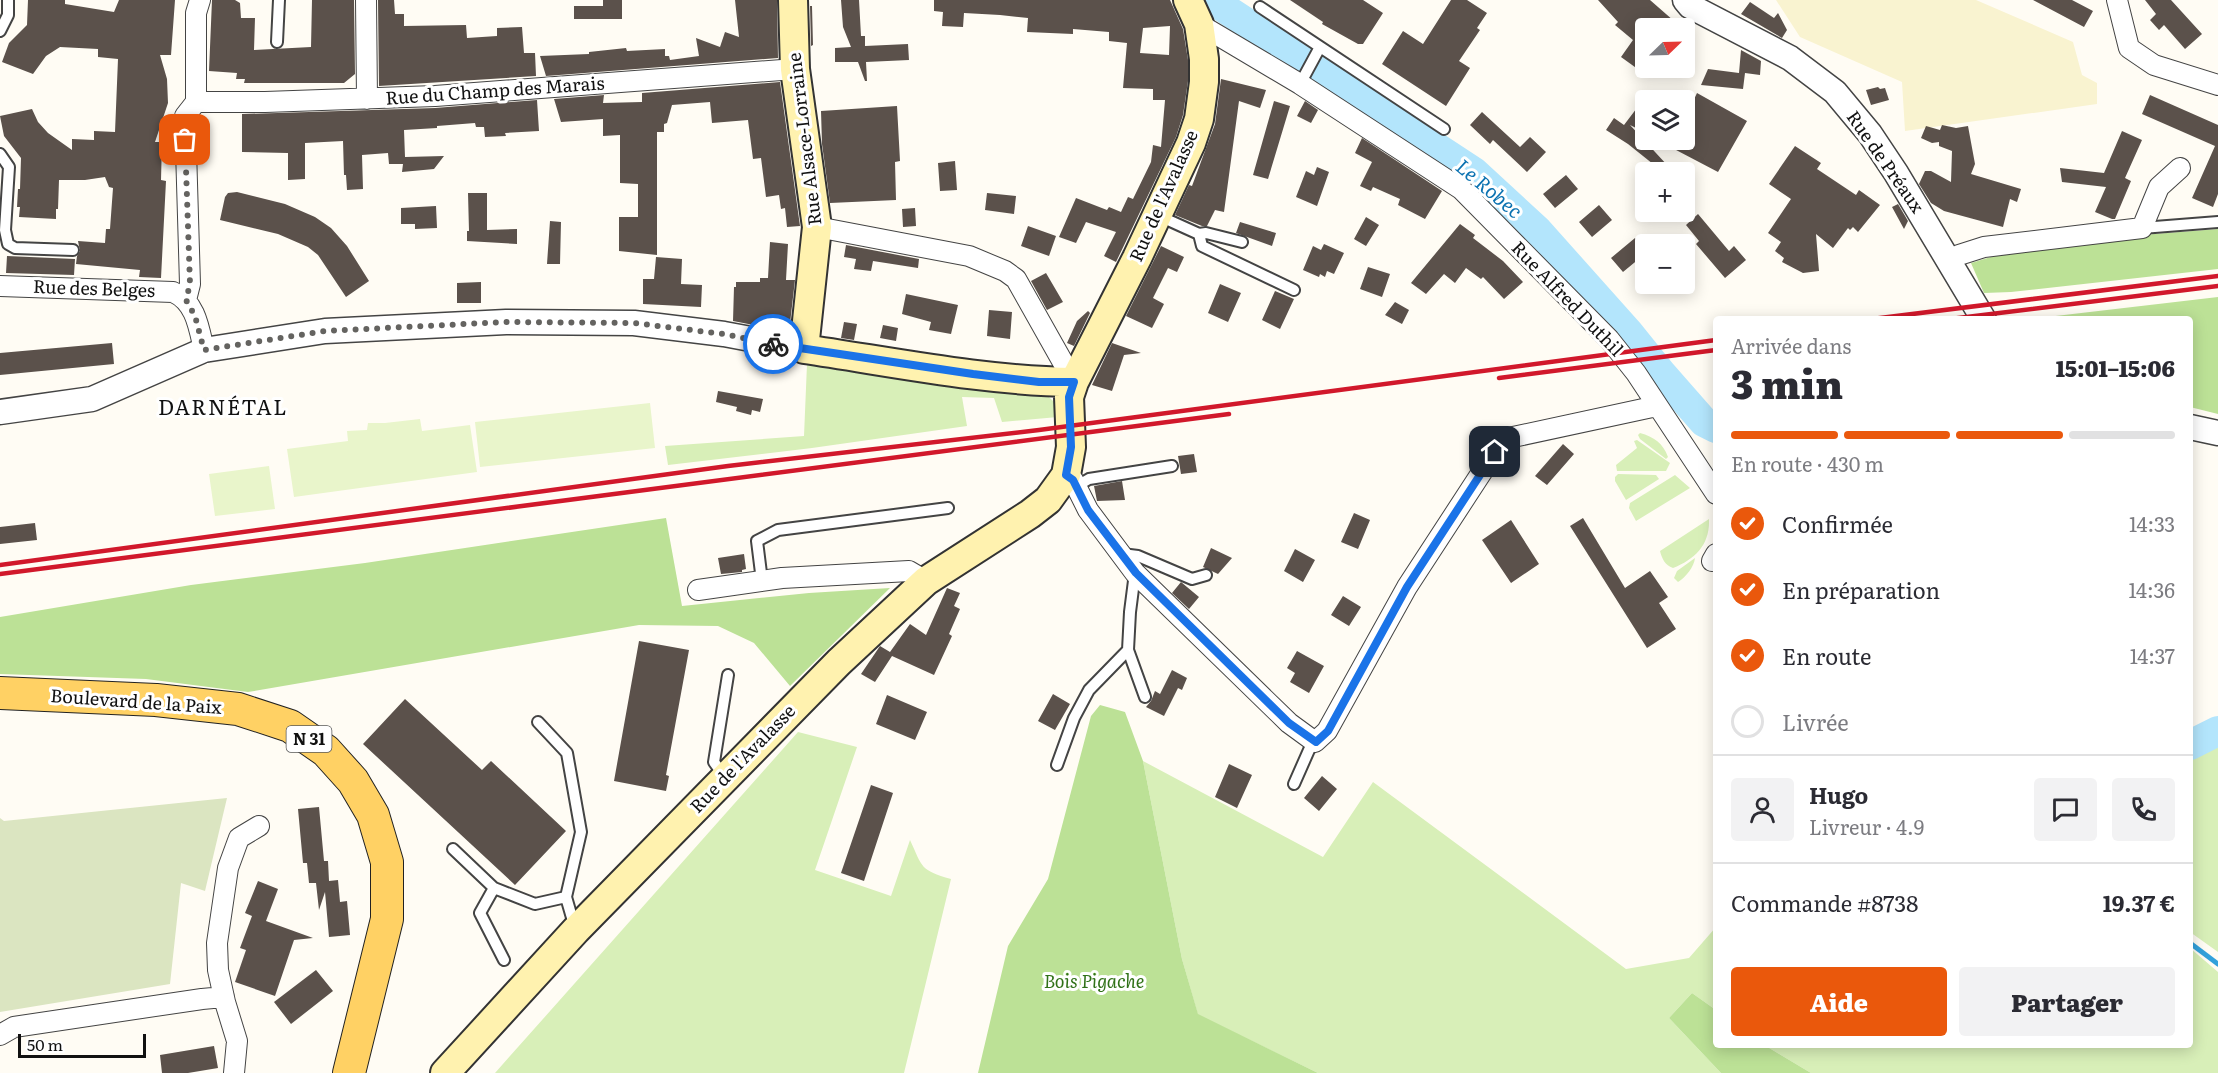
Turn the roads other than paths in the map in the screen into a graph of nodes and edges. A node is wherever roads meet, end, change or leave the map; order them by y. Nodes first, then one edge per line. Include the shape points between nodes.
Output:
1 (8, 0) edge
2 (201, 0) edge
3 (279, 0) edge
4 (366, 0) edge
5 (793, 0) edge
6 (1684, 0) edge
7 (2117, 0) edge
8 (1260, 7) dead end
9 (1193, 12) edge
10 (0, 30) edge
11 (277, 42) dead end
12 (1320, 46) junction
13 (795, 69) junction
14 (1303, 78) junction
15 (2218, 86) edge
16 (367, 99) junction
17 (196, 102) junction
18 (1444, 129) dead end
19 (0, 154) edge
20 (2180, 168) dead end
21 (3, 214) edge
22 (1157, 215) junction
23 (2218, 222) edge
24 (817, 227) junction
25 (2142, 228) junction
26 (1199, 234) junction
27 (1242, 242) dead end
28 (73, 250) dead end
29 (1950, 261) junction
30 (0, 286) edge
31 (1294, 290) dead end
32 (186, 300) junction
33 (1982, 316) edge
34 (804, 349) junction
35 (204, 350) junction
36 (1074, 382) junction
37 (1657, 406) junction
38 (0, 412) edge
39 (2193, 428) edge
40 (2218, 433) edge
41 (1172, 466) dead end
42 (1071, 480) junction
43 (1713, 490) edge
44 (948, 508) dead end
45 (1121, 553) junction
46 (1136, 573) junction
47 (1206, 575) dead end
48 (762, 581) junction
49 (926, 581) junction
50 (698, 590) dead end
51 (1128, 650) junction
52 (728, 675) dead end
53 (0, 693) edge
54 (1145, 697) dead end
55 (538, 722) dead end
56 (1316, 742) junction
57 (1057, 765) dead end
58 (725, 777) junction
59 (1294, 784) dead end
60 (259, 826) dead end
61 (453, 849) dead end
62 (494, 888) junction
63 (566, 897) junction
64 (576, 930) junction
65 (504, 960) dead end
66 (224, 997) junction
67 (0, 1035) edge
68 (234, 1073) edge
69 (349, 1073) edge
70 (444, 1073) edge

1 - 10 lane via 8,15
2 - 17 street via 196,13
3 - 11 lane
4 - 16 street
5 - 13 main road, Rue Alsace-Lorraine
6 - 29 street, Rue de Préaux via 1790,58 1835,92 1870,134
7 - 15 street via 2129,48 2154,65
8 - 12 lane
9 - 14 street, Rue Alfred Duthil
9 - 22 main road, Rue de l'Avalasse via 1204,59 1199,119
12 - 14 lane
12 - 18 lane
13 - 16 street, Rue du Champ des Marais
13 - 24 main road, Rue Alsace-Lorraine
14 - 37 street, Rue Alfred Duthil via 1461,189 1609,339
16 - 17 street, Rue du Champ des Marais
17 - 32 street via 185,116 190,284
19 - 21 lane via 9,167
20 - 25 street via 2159,186
21 - 28 lane via 8,244 15,248
22 - 26 lane
22 - 36 main road, Rue de l'Avalasse
23 - 25 lane
24 - 34 main road, Rue Alsace-Lorraine
24 - 36 street via 969,256 1005,271 1017,279
25 - 29 street via 1984,247
26 - 27 lane
26 - 31 lane via 1202,246
29 - 33 street, Rue de Préaux
30 - 32 street, Rue des Belges via 166,291
32 - 35 street via 195,316
34 - 35 street via 634,323 506,322 325,331
34 - 36 main road via 1006,378
35 - 38 street via 92,399
36 - 42 main road, Rue de l'Avalasse via 1069,397
37 - 43 street, Rue Alfred Duthil
37 - 56 street via 1513,437 1495,452 1407,587 1328,731
39 - 40 street
41 - 42 lane
42 - 45 street
42 - 49 main road, Rue de l'Avalasse via 1030,514
44 - 48 lane via 778,530 757,541
45 - 46 street
45 - 47 lane via 1138,556 1192,579
46 - 51 lane
46 - 56 street via 1289,723
48 - 49 street via 909,571
48 - 50 street
49 - 58 main road, Rue de l'Avalasse
51 - 54 lane
51 - 57 lane via 1089,690
52 - 58 lane via 714,762
53 - 69 main road, Boulevard de la Paix / N 31 via 156,700 238,709 290,726 326,751 353,781 373,815 387,862 387,919
55 - 63 lane via 567,753 581,832
56 - 59 lane
58 - 64 main road, Rue de l'Avalasse
60 - 66 street via 239,838 228,868 217,943
61 - 62 lane
62 - 63 lane via 536,904
62 - 65 lane via 480,913
63 - 64 lane
64 - 70 main road, Rue de l'Avalasse
66 - 67 street via 14,1027
66 - 68 street via 237,1041

